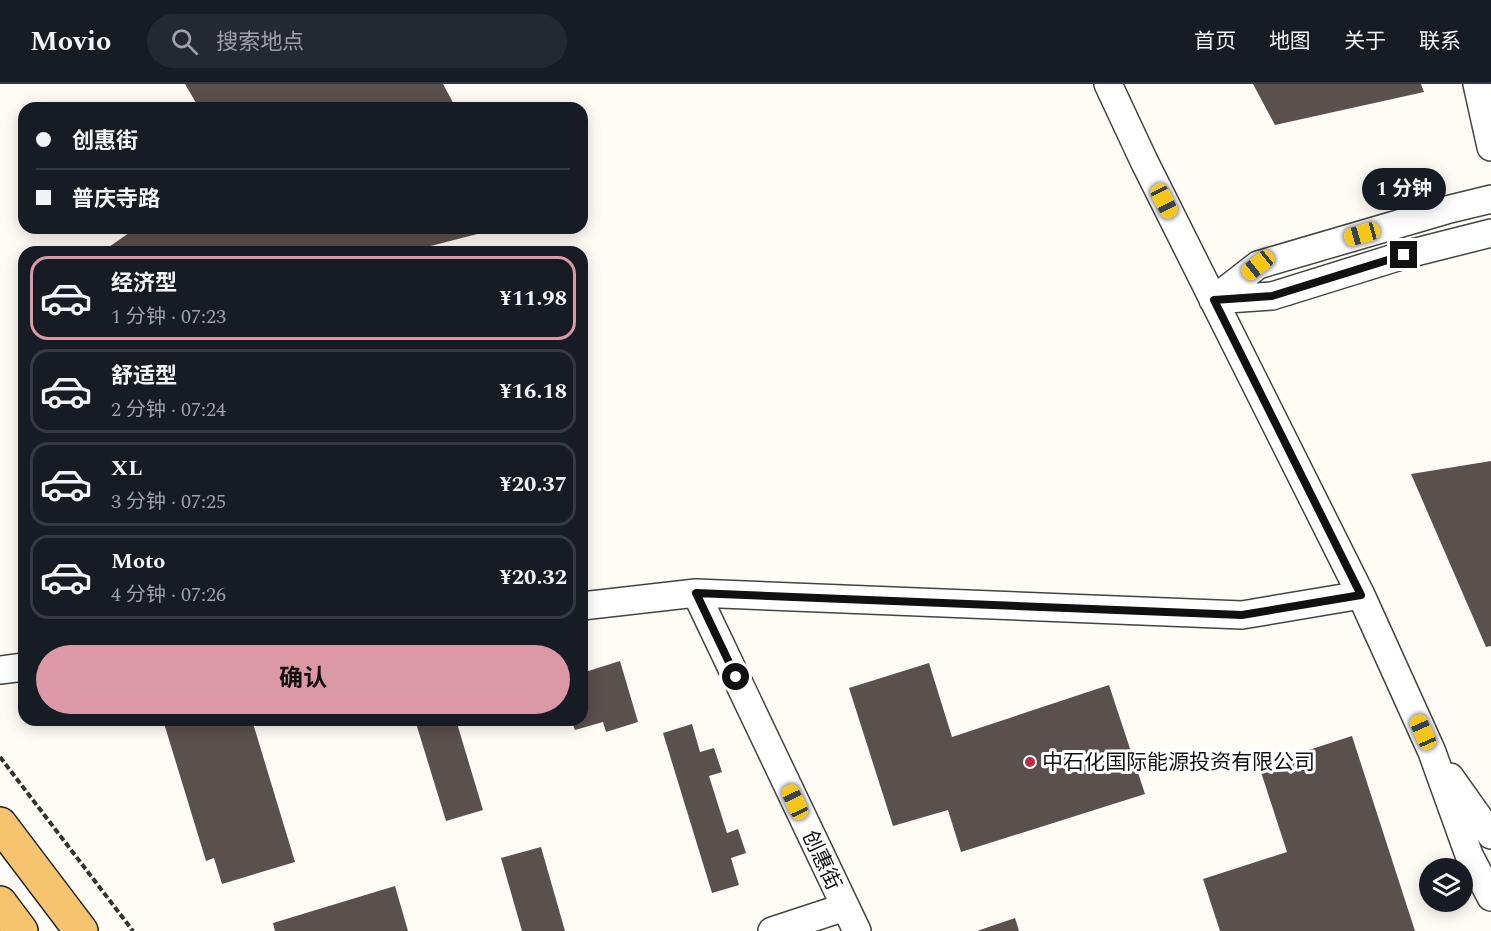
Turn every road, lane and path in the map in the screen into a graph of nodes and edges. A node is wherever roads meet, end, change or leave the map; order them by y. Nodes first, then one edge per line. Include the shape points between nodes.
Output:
1 (1108, 84) edge
2 (1477, 84) edge
3 (1491, 147) edge
4 (1491, 199) edge
5 (1491, 232) edge
6 (1214, 300) junction
7 (696, 593) junction
8 (1361, 595) junction
9 (588, 605) edge
10 (18, 668) edge
11 (0, 670) edge
12 (1432, 752) junction
13 (0, 757) edge
14 (0, 824) edge
15 (1491, 835) edge
16 (1491, 897) edge
17 (0, 903) edge
18 (851, 919) edge
19 (21, 931) edge
20 (81, 931) edge
21 (133, 931) edge
22 (772, 931) edge

1 - 6 street
2 - 3 street
4 - 6 street via 1258,265
5 - 6 street via 1272,296
6 - 8 street
7 - 8 street via 1242,615
7 - 9 street
7 - 18 street, 创惠街
8 - 12 street
10 - 11 street
12 - 15 street
12 - 16 street via 1470,855
13 - 21 path
14 - 20 main road
17 - 19 main road
18 - 22 street

